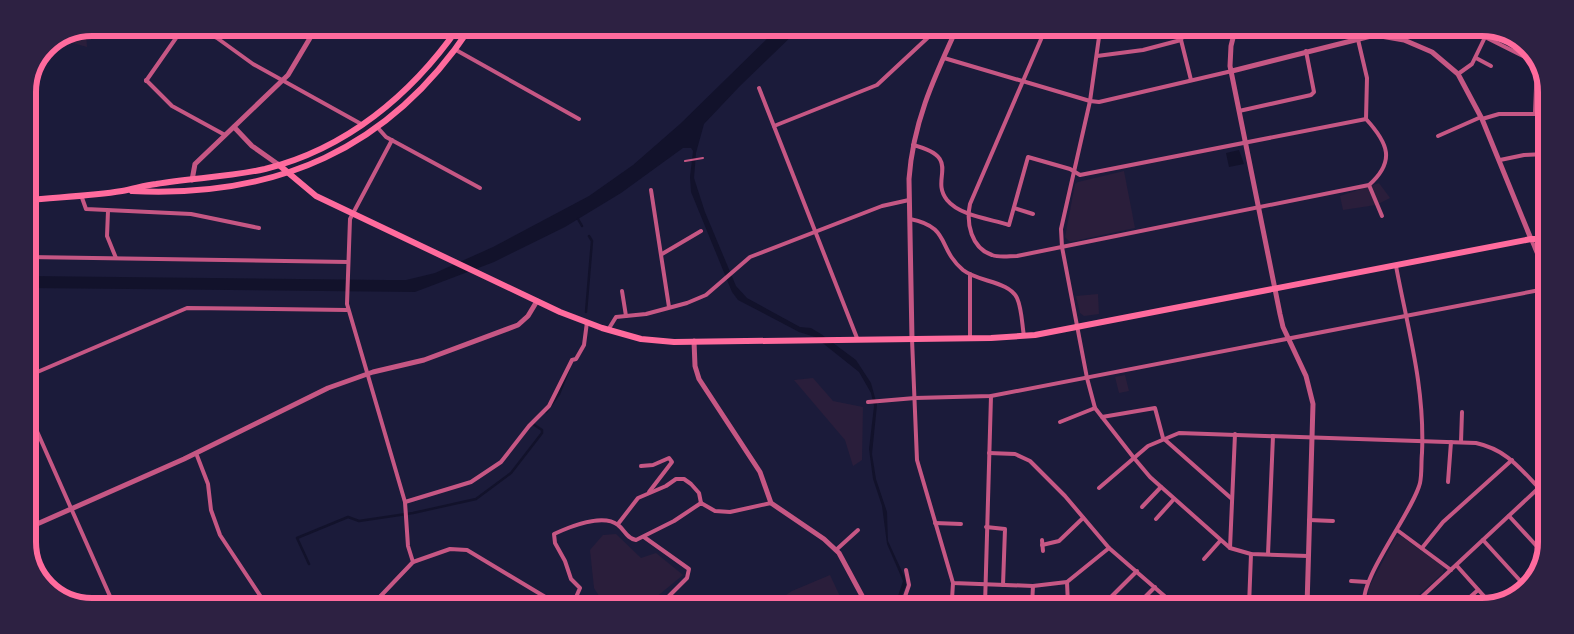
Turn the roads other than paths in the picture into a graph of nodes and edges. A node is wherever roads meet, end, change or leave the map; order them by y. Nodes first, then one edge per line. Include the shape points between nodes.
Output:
1 (177, 36) edge
2 (213, 36) edge
3 (311, 36) edge
4 (452, 36) edge
5 (465, 36) edge
6 (930, 36) edge
7 (953, 36) edge
8 (1042, 36) edge
9 (1099, 36) edge
10 (1183, 36) edge
11 (1234, 36) edge
12 (1369, 36) edge
13 (1381, 36) edge
14 (1485, 37) joint
15 (1358, 38) junction
16 (1181, 40) junction
17 (456, 50) junction
18 (1306, 51) junction
19 (1097, 56) junction
20 (1524, 56) edge
21 (944, 58) junction
22 (1476, 58) junction
23 (1491, 66) dead end
24 (1232, 71) junction
25 (1458, 74) junction
26 (1536, 79) edge
27 (283, 80) junction
28 (1191, 80) junction
29 (1023, 81) junction
30 (759, 88) dead end
31 (1090, 101) junction
32 (1239, 111) junction
33 (1535, 113) junction
34 (1538, 113) edge
35 (1482, 118) junction
36 (579, 119) dead end
37 (1366, 119) junction
38 (363, 125) junction
39 (774, 126) junction
40 (234, 127) junction
41 (378, 128) junction
42 (225, 135) junction
43 (1438, 136) dead end
44 (392, 140) junction
45 (1245, 144) junction
46 (913, 145) junction
47 (1538, 154) edge
48 (703, 158) dead end
49 (1500, 160) junction
50 (685, 161) dead end
51 (279, 165) junction
52 (1074, 171) junction
53 (290, 173) junction
54 (192, 180) junction
55 (1368, 185) junction
56 (480, 188) dead end
57 (651, 190) dead end
58 (121, 191) junction
59 (81, 195) junction
60 (36, 199) edge
61 (909, 200) junction
62 (1259, 207) junction
63 (1014, 208) junction
64 (108, 211) junction
65 (968, 212) junction
66 (352, 214) junction
67 (1033, 214) dead end
68 (1382, 216) dead end
69 (910, 219) junction
70 (259, 228) dead end
71 (701, 232) dead end
72 (816, 232) junction
73 (1531, 239) junction
74 (1538, 239) edge
75 (1062, 246) junction
76 (662, 254) junction
77 (1538, 256) edge
78 (36, 257) edge
79 (116, 258) junction
80 (348, 262) junction
81 (1396, 266) junction
82 (970, 274) junction
83 (1275, 289) junction
84 (1538, 290) edge
85 (622, 291) dead end
86 (536, 301) junction
87 (669, 307) junction
88 (347, 310) junction
89 (1408, 315) junction
90 (626, 316) junction
91 (587, 322) junction
92 (1079, 328) junction
93 (608, 330) junction
94 (1024, 336) junction
95 (857, 338) junction
96 (970, 338) junction
97 (1289, 338) junction
98 (912, 339) junction
99 (694, 341) junction
100 (36, 373) edge
101 (368, 374) junction
102 (1087, 378) junction
103 (991, 396) junction
104 (915, 398) junction
105 (869, 402) dead end
106 (1096, 408) junction
107 (1462, 412) dead end
108 (1102, 417) junction
109 (1060, 422) dead end
110 (36, 429) edge
111 (1235, 434) junction
112 (1273, 436) junction
113 (1163, 438) junction
114 (1312, 438) junction
115 (1422, 441) junction
116 (1451, 442) junction
117 (1461, 442) junction
118 (196, 453) junction
119 (989, 453) junction
120 (1134, 458) junction
121 (1512, 460) junction
122 (641, 466) dead end
123 (1448, 482) dead end
124 (1161, 487) junction
125 (1538, 487) edge
126 (1099, 488) dead end
127 (1538, 489) edge
128 (649, 492) junction
129 (1174, 499) junction
130 (1232, 499) junction
131 (405, 502) junction
132 (701, 503) junction
133 (771, 503) junction
134 (1142, 507) dead end
135 (72, 508) junction
136 (1509, 516) junction
137 (1083, 518) junction
138 (1156, 519) dead end
139 (1309, 520) junction
140 (1333, 521) dead end
141 (935, 523) junction
142 (36, 524) edge
143 (618, 524) junction
144 (961, 524) dead end
145 (986, 527) junction
146 (858, 530) dead end
147 (1397, 530) junction
148 (644, 537) junction
149 (1484, 540) junction
150 (1220, 541) junction
151 (1538, 547) edge
152 (1109, 548) junction
153 (1230, 548) junction
154 (1422, 548) junction
155 (836, 550) junction
156 (1043, 552) dead end
157 (1251, 554) junction
158 (1268, 554) junction
159 (1308, 556) junction
160 (1204, 560) dead end
161 (413, 562) junction
162 (1457, 566) junction
163 (906, 570) dead end
164 (1451, 570) junction
165 (1137, 571) junction
166 (1351, 581) dead end
167 (1067, 582) junction
168 (1367, 582) junction
169 (1521, 582) edge
170 (953, 583) junction
171 (984, 584) junction
172 (1003, 585) junction
173 (1033, 586) junction
174 (1155, 587) junction
175 (1478, 590) junction
176 (111, 598) edge
177 (260, 598) edge
178 (379, 598) edge
179 (547, 598) edge
180 (576, 598) edge
181 (667, 598) edge
182 (863, 598) edge
183 (904, 598) edge
184 (952, 598) edge
185 (985, 598) edge
186 (1032, 598) edge
187 (1068, 598) edge
188 (1110, 598) edge
189 (1144, 598) edge
190 (1167, 598) edge
191 (1250, 598) edge
192 (1307, 598) edge
193 (1364, 598) edge
194 (1421, 598) edge
195 (1469, 598) edge
196 (1485, 598) edge

1 - 42 street via 145,81 172,106
2 - 27 street
3 - 27 street
4 - 38 main road via 411,85
5 - 17 main road
6 - 39 street via 877,85
7 - 21 street
8 - 29 street
9 - 19 street
10 - 16 street
11 - 24 street
12 - 15 street
13 - 25 street via 1404,40 1432,52
14 - 20 street
14 - 22 street
15 - 18 street
15 - 37 street via 1367,78
16 - 19 street via 1143,50
16 - 28 street
17 - 36 street
17 - 41 main road via 407,104
18 - 24 street
18 - 32 street via 1314,92 1311,95
19 - 31 street
21 - 29 street
21 - 46 street via 926,95
22 - 23 street
22 - 25 street
24 - 28 street
24 - 32 street
25 - 35 street
26 - 33 street
27 - 38 street
27 - 40 street
28 - 31 street via 1108,102
29 - 31 street
29 - 65 street
30 - 39 street
31 - 52 street
32 - 45 street
33 - 34 street
33 - 35 street
35 - 43 street
35 - 49 street
37 - 45 street
37 - 55 street via 1380,135 1386,149 1381,173
38 - 51 main road via 321,148
39 - 72 street
40 - 42 street
40 - 51 street via 252,146
41 - 44 street
41 - 53 main road via 331,157
42 - 54 street via 195,164
44 - 56 street
44 - 66 street
45 - 52 street via 1080,175
45 - 62 street
46 - 61 street
46 - 65 street via 936,153 943,168 944,196 952,206
47 - 49 street
48 - 50 lane
49 - 73 street
51 - 53 main road
51 - 54 main road
52 - 63 street via 1028,157
52 - 75 street via 1063,217
53 - 58 main road via 229,187
53 - 66 main road via 316,196
54 - 58 main road
55 - 62 street
55 - 68 street
57 - 76 street
58 - 59 main road
59 - 60 main road
59 - 64 street via 86,209
61 - 69 street
61 - 72 street via 882,206
62 - 75 street
62 - 83 street
63 - 65 street via 1009,224
63 - 67 street
64 - 70 street via 191,214
64 - 79 street via 107,236
65 - 75 street via 972,236 992,255 1017,256
66 - 80 street
66 - 86 main road
69 - 82 street via 927,223 937,231 949,253
69 - 98 street
71 - 76 street
72 - 87 street via 750,257 706,295 687,304
72 - 95 street
73 - 74 main road
73 - 77 street
73 - 81 main road
75 - 92 street
76 - 87 street
78 - 79 street
79 - 80 street
80 - 88 street
81 - 83 main road
81 - 89 street
82 - 94 street via 978,280 1009,289 1017,298
82 - 96 street
83 - 92 main road
83 - 97 street via 1283,327
84 - 89 street
85 - 90 street
86 - 91 main road
86 - 101 street via 528,316 518,325 424,360
87 - 90 street
88 - 100 street via 187,308
88 - 101 street
89 - 97 street
89 - 115 street via 1422,403
90 - 93 street via 616,317
91 - 93 main road
91 - 131 street via 584,345 576,360 572,360 549,406 501,462 471,482
92 - 94 main road
92 - 102 street
93 - 99 main road via 641,339
94 - 96 main road
95 - 98 main road
95 - 99 main road
96 - 98 main road
97 - 102 street
97 - 114 street via 1306,376 1313,404
98 - 104 street
99 - 133 street via 699,379 760,472
101 - 118 street via 306,398
101 - 131 street
102 - 103 street
102 - 106 street
103 - 104 street
103 - 119 street
104 - 105 street
104 - 141 street via 917,460
106 - 108 street
106 - 109 street
107 - 117 street
108 - 113 street via 1155,408
108 - 120 street
110 - 135 street
111 - 112 street
111 - 113 street via 1179,433
111 - 130 street
112 - 114 street
112 - 158 street
113 - 120 street
113 - 130 street
114 - 115 street
114 - 139 street
115 - 116 street
115 - 147 street via 1420,484
116 - 117 street
116 - 123 street
117 - 121 street via 1494,448
118 - 135 street
118 - 177 street via 208,484 211,510 220,535
119 - 137 street via 1015,454 1030,461
119 - 145 street
120 - 124 street
120 - 126 street
121 - 125 street
121 - 154 street via 1443,522
122 - 128 street via 669,458 672,462
124 - 129 street
124 - 134 street
127 - 136 street
128 - 132 street via 676,478 684,479 699,493
128 - 143 street via 638,498
129 - 138 street
129 - 150 street
130 - 153 street
131 - 161 street via 408,546
132 - 133 street via 715,511 730,512
132 - 148 street
133 - 155 street
135 - 142 street
135 - 176 street
136 - 149 street
136 - 151 street
137 - 152 street
137 - 156 street via 1059,541 1042,542
139 - 140 street
139 - 159 street
141 - 144 street
141 - 170 street
143 - 148 street via 630,539
143 - 180 street via 582,522 554,534 570,579 580,588
145 - 171 street
145 - 172 street via 1006,529
146 - 155 street
147 - 154 street
147 - 168 street
148 - 181 street via 689,568 687,578
149 - 162 street
149 - 169 street
150 - 153 street
150 - 160 street
152 - 165 street
152 - 167 street
153 - 157 street
154 - 164 street
155 - 182 street
157 - 158 street
157 - 191 street
158 - 159 street
159 - 192 street
161 - 178 street
161 - 179 street via 450,549 467,550
162 - 164 street
162 - 175 street
163 - 183 street via 909,585
164 - 194 street
165 - 174 street
165 - 188 street
166 - 168 street
167 - 173 street
167 - 187 street
168 - 193 street
170 - 171 street
170 - 184 street
171 - 172 street
171 - 185 street
172 - 173 street
173 - 186 street
174 - 189 street
174 - 190 street
175 - 195 street
175 - 196 street

